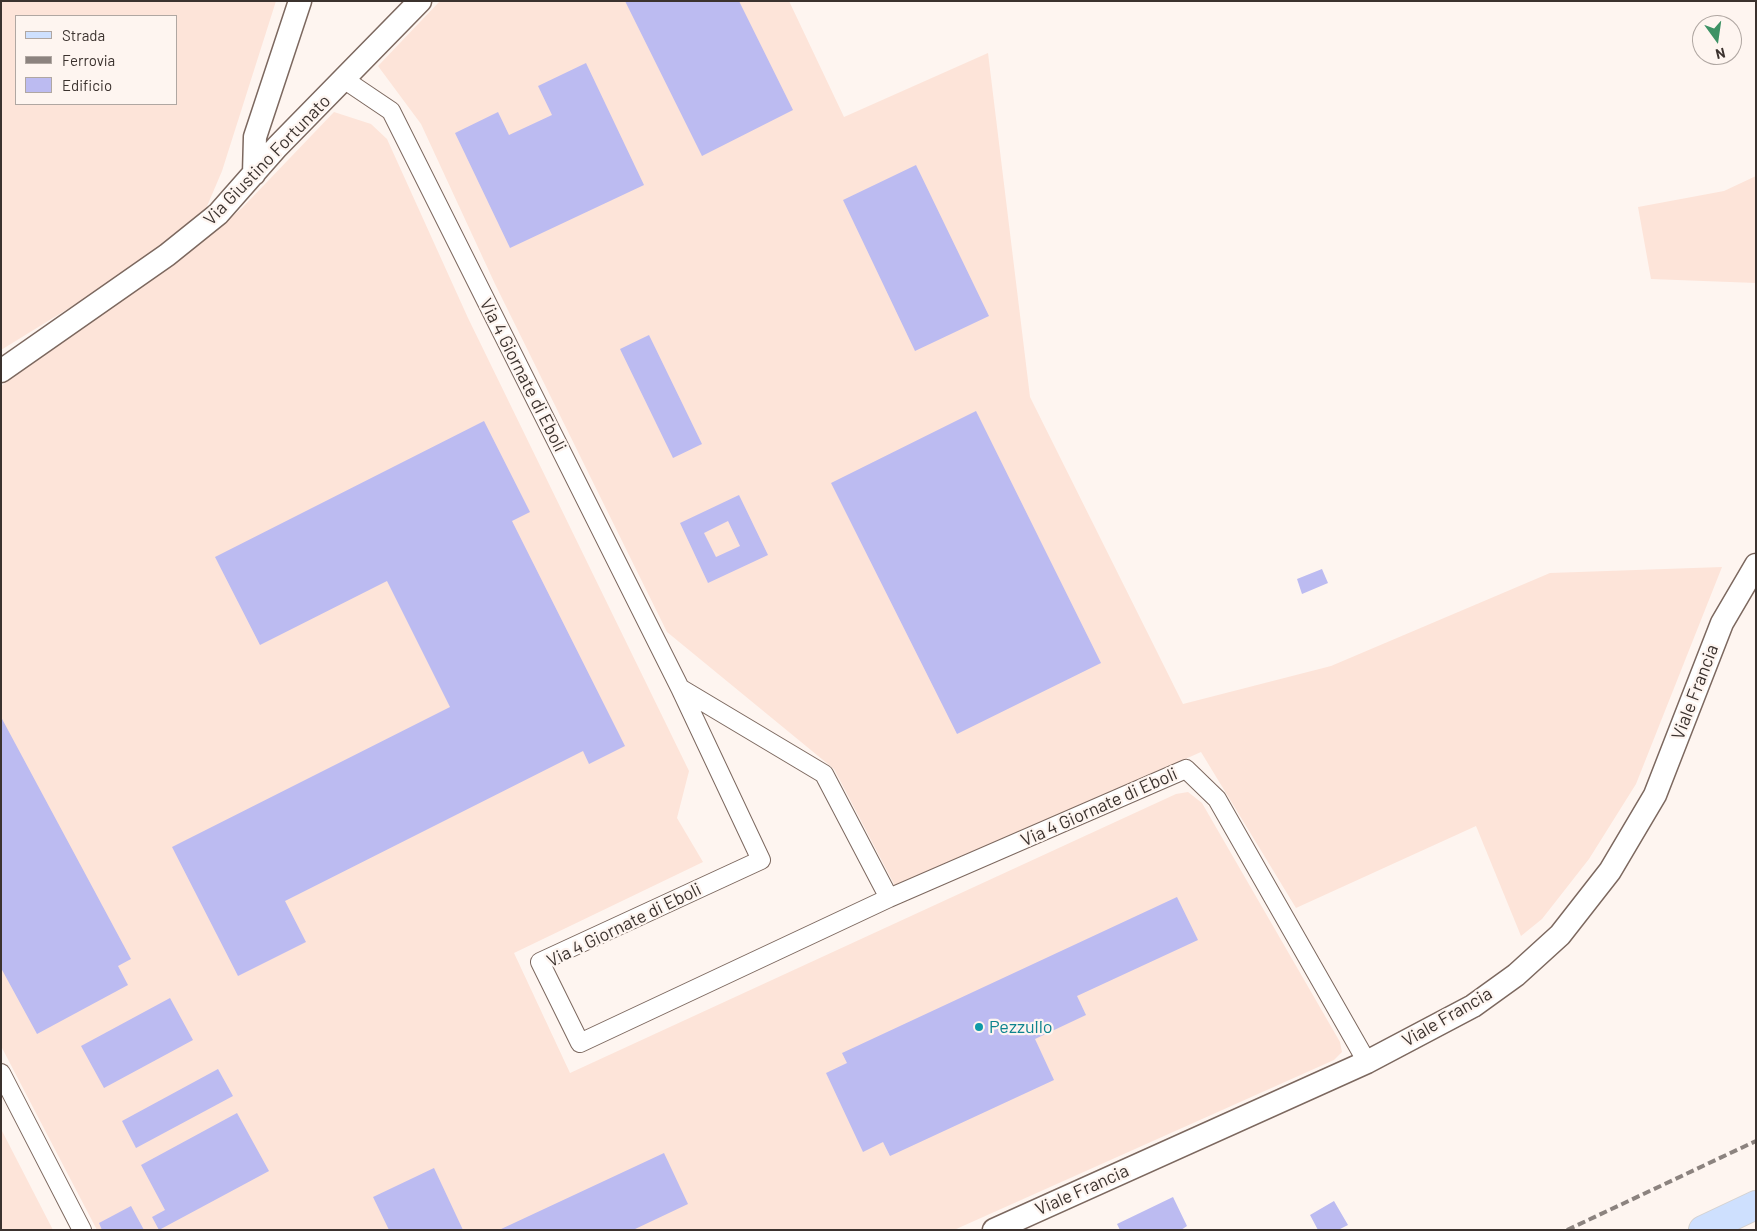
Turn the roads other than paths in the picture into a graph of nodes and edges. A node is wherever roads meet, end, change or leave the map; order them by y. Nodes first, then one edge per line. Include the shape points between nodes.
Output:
1 (300, 1) edge
2 (420, 1) edge
3 (345, 80) junction
4 (254, 174) junction
5 (1, 371) edge
6 (1756, 565) edge
7 (680, 688) junction
8 (889, 898) junction
9 (1367, 1062) junction
10 (1, 1073) edge
11 (1756, 1205) edge
12 (82, 1230) edge
13 (994, 1230) edge
14 (1703, 1230) edge

1 - 4 street via 255,137
2 - 3 street, Via Giustino Fortunato
3 - 4 street, Via Giustino Fortunato
3 - 7 street, Via 4 Giornate di Eboli via 391,111
4 - 5 street, Via Giustino Fortunato via 218,214 167,254
6 - 9 street, Viale Francia via 1722,623 1656,795 1604,878 1560,936 1474,1006
7 - 8 street via 824,774
7 - 8 street, Via 4 Giornate di Eboli via 760,860 540,962 580,1043
8 - 9 street, Via 4 Giornate di Eboli via 1186,769 1217,799
9 - 13 street, Viale Francia
10 - 12 street
11 - 14 main road

